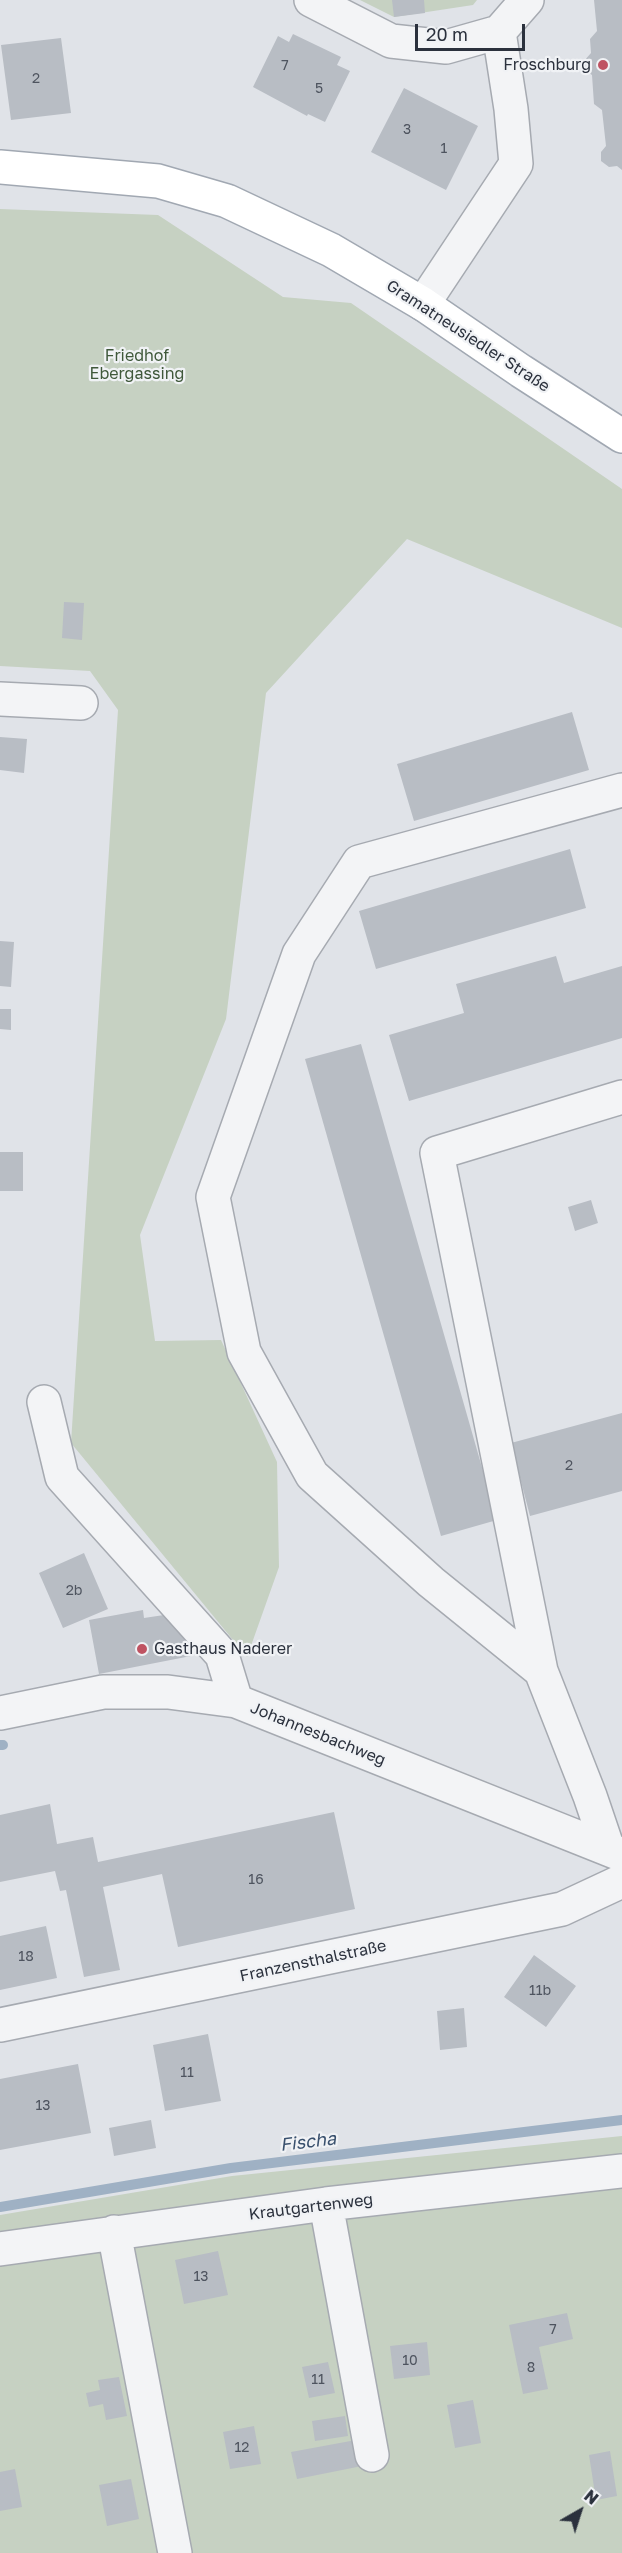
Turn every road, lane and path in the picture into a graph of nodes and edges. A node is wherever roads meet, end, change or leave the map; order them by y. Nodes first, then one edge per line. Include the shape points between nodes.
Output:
1 (311, 0) edge
2 (527, 0) edge
3 (499, 32) junction
4 (0, 167) edge
5 (423, 304) junction
6 (622, 436) edge
7 (0, 699) edge
8 (81, 703) dead end
9 (622, 790) edge
10 (622, 1097) edge
11 (44, 1402) dead end
12 (541, 1671) junction
13 (236, 1701) junction
14 (0, 1713) edge
15 (615, 1851) edge
16 (622, 1881) edge
17 (0, 2025) edge
18 (622, 2171) edge
19 (326, 2204) junction
20 (114, 2232) junction
21 (0, 2249) edge
22 (372, 2455) dead end
23 (175, 2553) edge

1 - 3 street via 391,41 446,47
2 - 3 street
3 - 5 street via 516,164
4 - 5 main road, Gramatneusiedler Straße via 158,181 227,201 331,250
5 - 6 main road, Gramatneusiedler Straße
7 - 8 street
9 - 12 street via 359,862 299,954 213,1197 244,1352 312,1475 431,1582
10 - 12 street via 436,1153
11 - 13 street via 62,1477 222,1655
12 - 15 street
13 - 14 street, Johannesbachweg via 168,1692 103,1692
13 - 15 street, Johannesbachweg
16 - 17 street, Franzensthalstraße via 562,1909
18 - 19 street, Krautgartenweg
19 - 20 street, Krautgartenweg
19 - 22 street
20 - 21 street, Krautgartenweg
20 - 23 street

